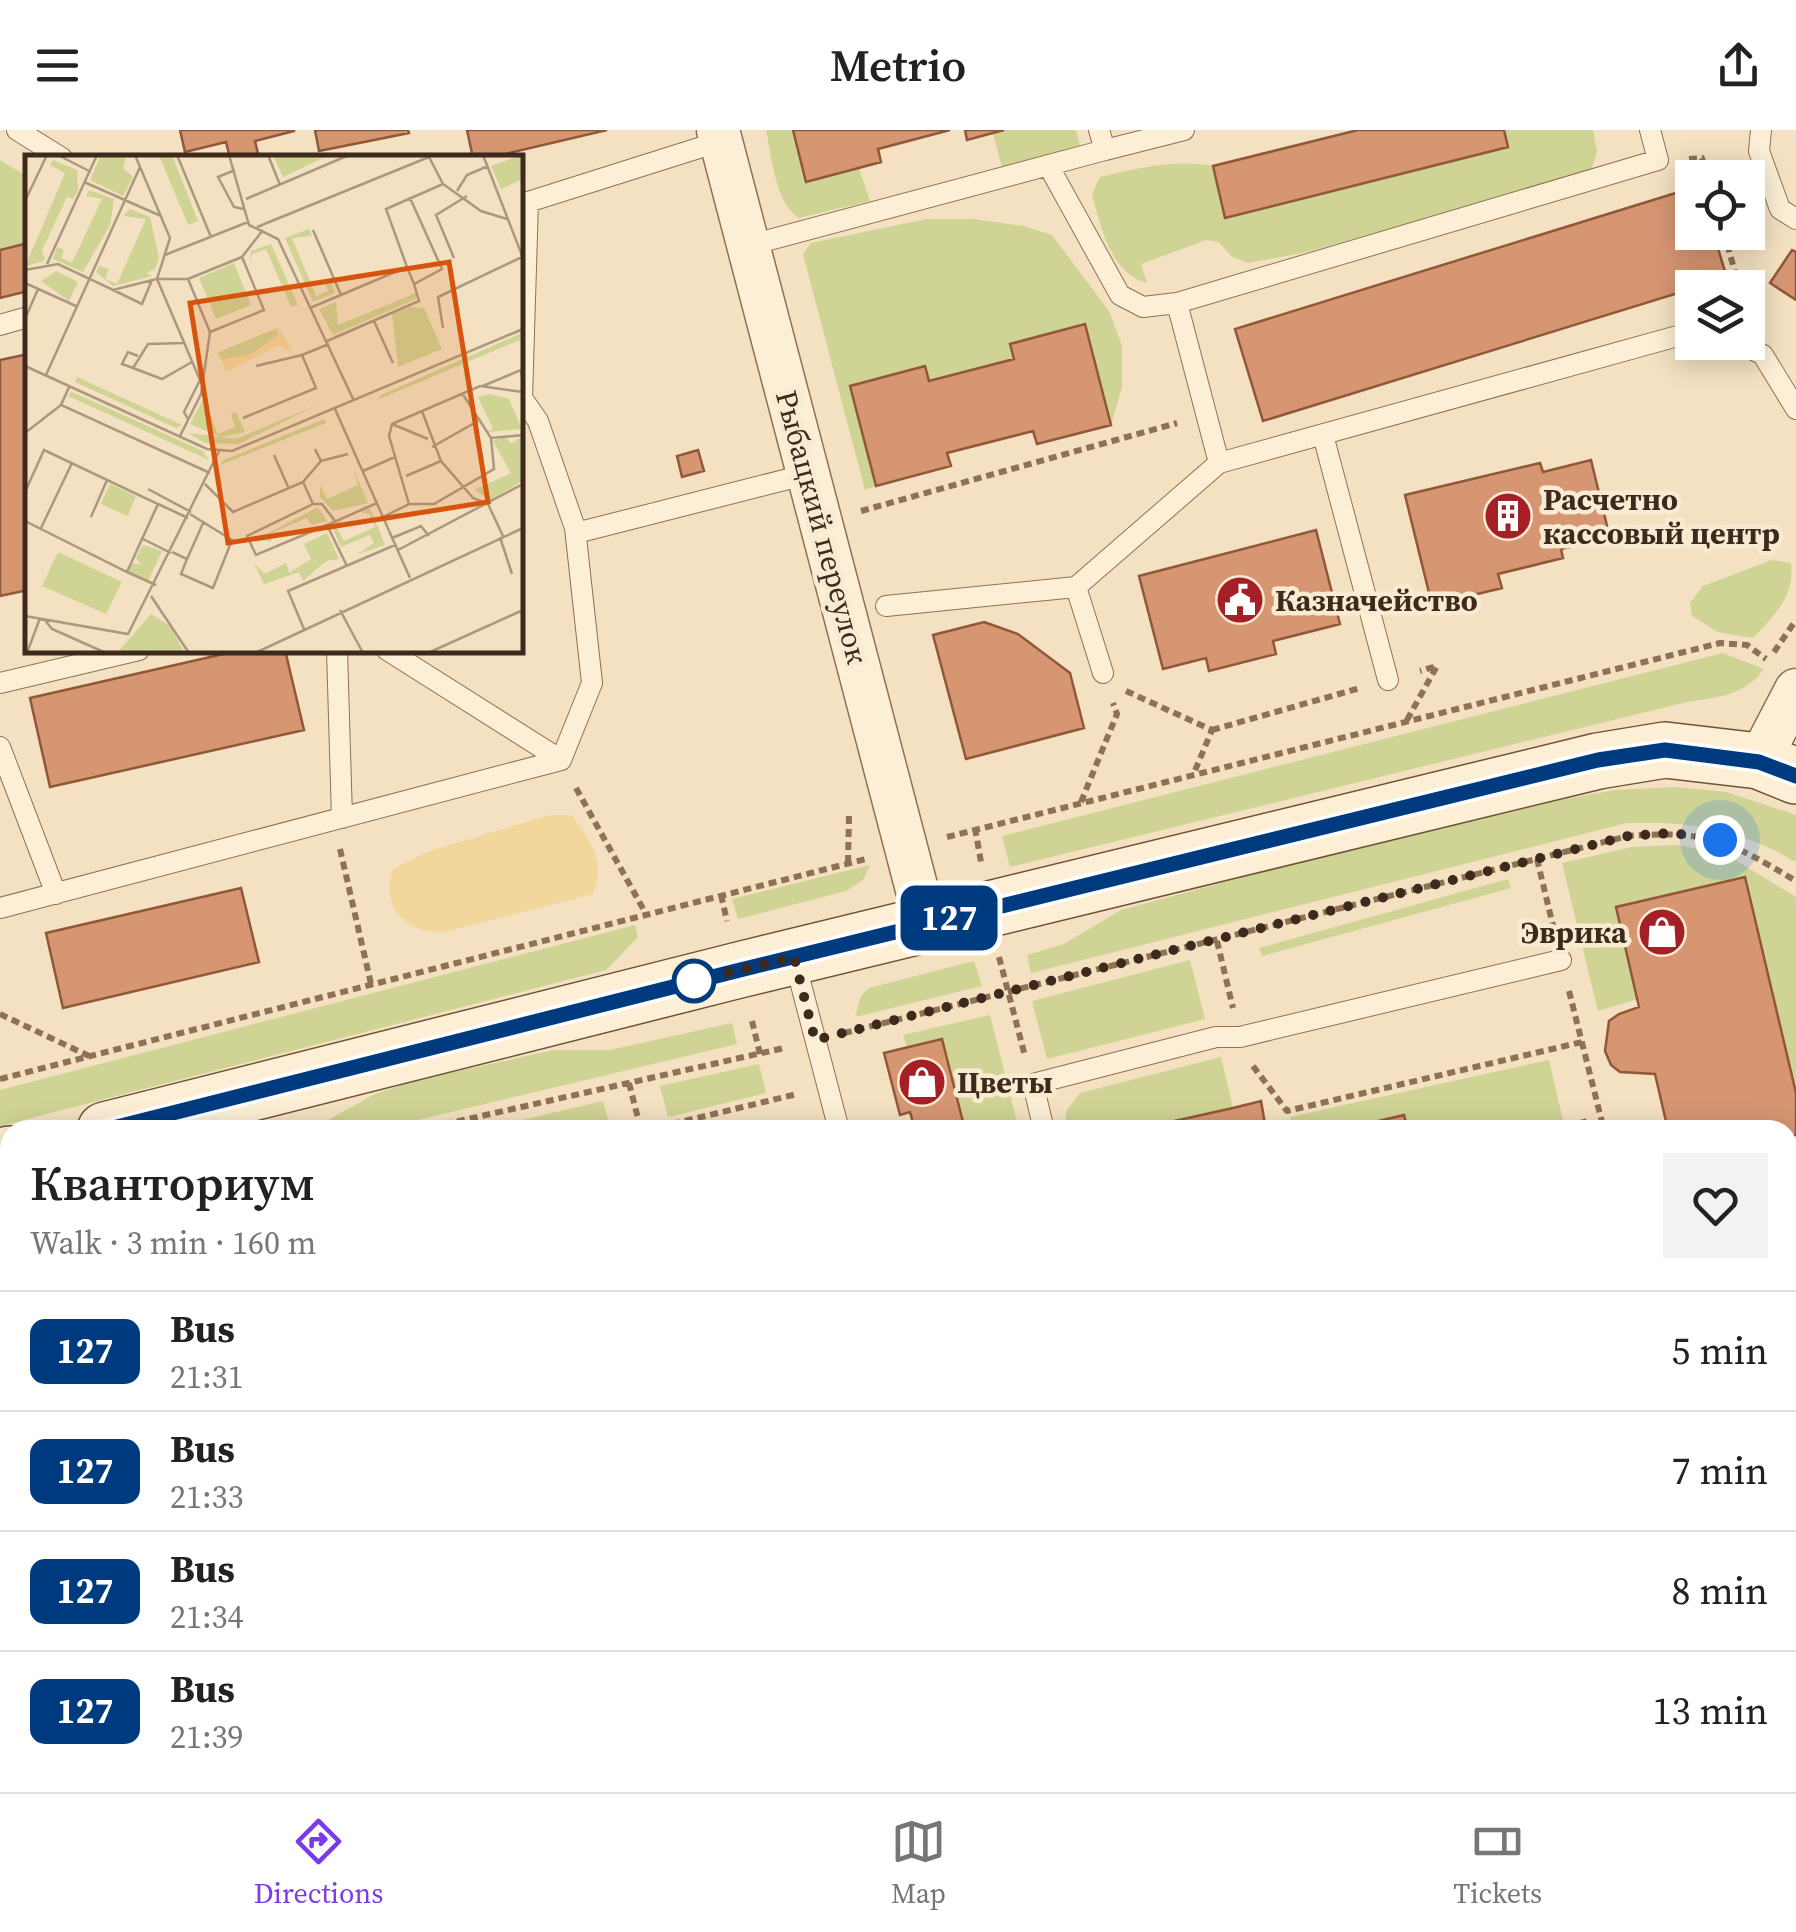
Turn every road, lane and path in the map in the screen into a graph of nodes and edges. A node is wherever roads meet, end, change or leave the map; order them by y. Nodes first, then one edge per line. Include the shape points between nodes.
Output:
1 (17, 130) edge
2 (1184, 130) edge
3 (1650, 130) edge
4 (1761, 130) edge
5 (720, 135) edge
6 (1102, 140) edge
7 (57, 155) edge
8 (1048, 165) junction
9 (524, 201) edge
10 (1796, 219) edge
11 (748, 246) junction
12 (1178, 303) junction
13 (25, 318) edge
14 (0, 325) edge
15 (522, 332) edge
16 (1675, 337) edge
17 (1765, 358) edge
18 (522, 399) edge
19 (1796, 408) edge
20 (1206, 415) junction
21 (1323, 435) junction
22 (1219, 464) junction
23 (808, 474) junction
24 (860, 512) dead end
25 (576, 534) junction
26 (1076, 587) junction
27 (886, 606) dead end
28 (1796, 620) edge
29 (131, 652) edge
30 (337, 652) edge
31 (390, 652) edge
32 (1105, 677) junction
33 (1388, 680) junction
34 (0, 683) edge
35 (1796, 690) edge
36 (1408, 720) junction
37 (1212, 730) junction
38 (0, 747) edge
39 (561, 760) junction
40 (1777, 769) edge
41 (1194, 773) junction
42 (1080, 802) junction
43 (338, 819) junction
44 (975, 828) junction
45 (939, 839) dead end
46 (871, 858) dead end
47 (1537, 859) junction
48 (982, 868) dead end
49 (1796, 881) edge
50 (56, 894) junction
51 (721, 895) junction
52 (0, 908) edge
53 (646, 914) junction
54 (727, 921) dead end
55 (926, 924) junction
56 (1217, 941) junction
57 (998, 956) dead end
58 (794, 957) junction
59 (1561, 960) junction
60 (371, 984) junction
61 (1006, 994) junction
62 (0, 1014) edge
63 (752, 1020) dead end
64 (1240, 1036) junction
65 (815, 1040) junction
66 (1582, 1042) junction
67 (760, 1054) junction
68 (90, 1056) junction
69 (0, 1078) edge
70 (629, 1083) junction
71 (1033, 1084) junction
72 (828, 1086) junction
73 (472, 1118) joint
74 (145, 1120) edge
75 (463, 1120) edge
76 (641, 1120) edge
77 (686, 1120) edge
78 (836, 1120) edge
79 (1042, 1120) edge
80 (1602, 1120) edge

1 - 7 lane
2 - 6 lane
3 - 12 lane via 1658,160
4 - 10 lane via 1759,151 1780,209
5 - 9 lane
5 - 11 street, Рыбацкий переулок
6 - 8 lane
8 - 11 lane
8 - 12 lane via 1120,295 1142,307
9 - 15 lane
11 - 23 street, Рыбацкий переулок
12 - 20 lane
13 - 14 lane
16 - 21 lane
17 - 19 lane
18 - 25 lane via 538,421
20 - 22 lane
20 - 24 path
21 - 22 lane
21 - 33 lane
22 - 26 lane
23 - 25 lane
23 - 55 street, Рыбацкий переулок
25 - 39 lane via 592,683
26 - 27 lane
26 - 32 lane
28 - 36 path via 1769,660 1747,645 1720,642
29 - 34 lane
30 - 43 lane
31 - 39 lane
32 - 37 path
32 - 42 path via 1117,714
33 - 36 path via 1437,666
33 - 37 path
35 - 40 street
36 - 41 path
37 - 41 path
38 - 50 lane
39 - 43 lane
39 - 53 path
40 - 55 main road via 1665,750 1598,760
41 - 42 path
42 - 44 path
43 - 50 lane
43 - 60 path
44 - 45 path
44 - 48 path
46 - 51 path
47 - 49 path via 1628,836 1672,833 1720,840
47 - 56 path
47 - 59 path
50 - 52 lane
51 - 53 path
51 - 54 path
53 - 60 path
55 - 58 main road
56 - 61 path
56 - 64 path
57 - 61 path
58 - 65 lane
58 - 74 main road
59 - 64 lane
59 - 66 path
60 - 68 path
61 - 65 path
61 - 71 path
62 - 68 path
63 - 67 path
64 - 66 path via 1244,1053 1287,1111
64 - 71 lane
65 - 67 path
65 - 72 lane
66 - 80 path
67 - 70 path
68 - 69 path
70 - 73 path
70 - 76 path
71 - 79 lane
72 - 77 path
72 - 78 lane
73 - 75 path

